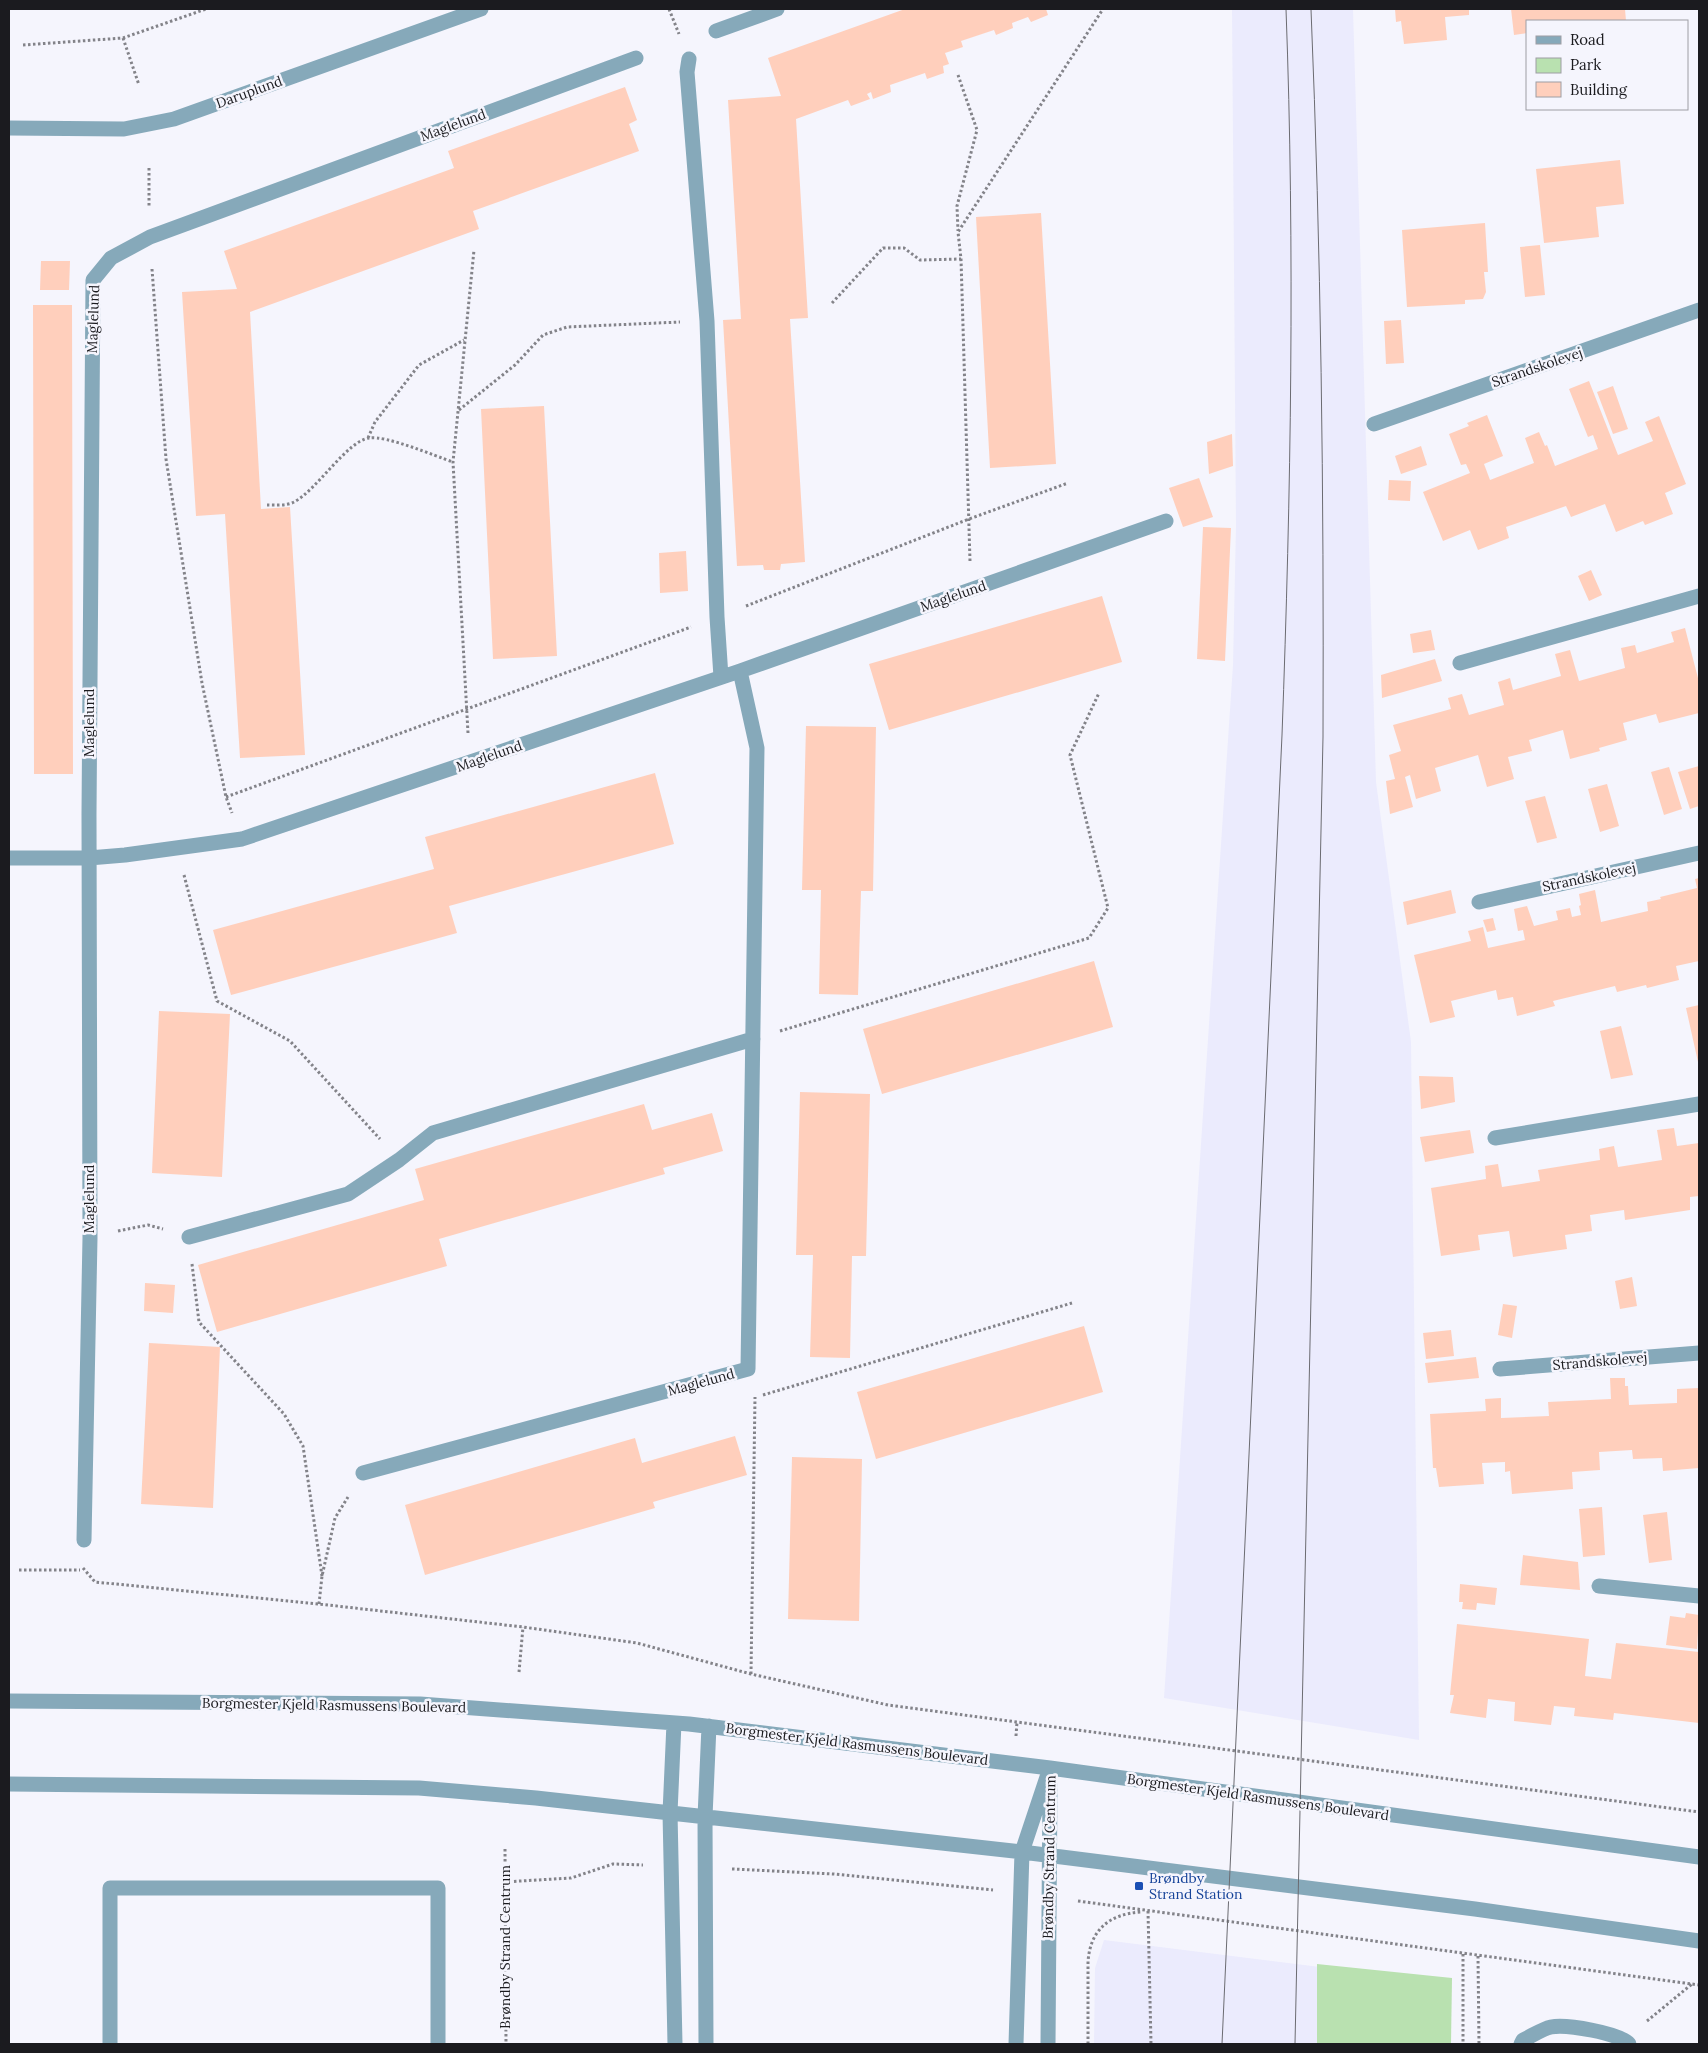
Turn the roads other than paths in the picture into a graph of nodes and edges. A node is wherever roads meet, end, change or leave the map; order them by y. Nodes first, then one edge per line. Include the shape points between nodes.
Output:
1 (481, 9) edge
2 (777, 9) edge
3 (716, 31) dead end
4 (636, 58) dead end
5 (689, 59) dead end
6 (9, 128) edge
7 (1699, 310) edge
8 (1374, 424) dead end
9 (1166, 521) dead end
10 (1699, 596) edge
11 (1460, 663) dead end
12 (740, 671) junction
13 (721, 677) junction
14 (1699, 853) edge
15 (9, 858) edge
16 (88, 858) junction
17 (1479, 902) dead end
18 (754, 1039) junction
19 (1699, 1104) edge
20 (1495, 1138) dead end
21 (189, 1237) road end
22 (1699, 1353) edge
23 (1500, 1369) dead end
24 (363, 1473) road end
25 (84, 1540) dead end
26 (1599, 1586) dead end
27 (1699, 1596) edge
28 (9, 1701) edge
29 (674, 1723) junction
30 (709, 1726) junction
31 (1050, 1768) junction
32 (9, 1784) edge
33 (670, 1813) junction
34 (705, 1817) junction
35 (1022, 1852) junction
36 (1048, 1855) junction
37 (1699, 1857) edge
38 (1699, 1941) edge
39 (1627, 2042) edge
40 (110, 2044) edge
41 (438, 2044) edge
42 (675, 2044) edge
43 (706, 2044) edge
44 (1016, 2044) edge
45 (1048, 2044) edge
46 (1522, 2044) edge

1 - 6 street, Daruplund via 174,119 124,129
2 - 3 street
4 - 16 street, Maglelund via 150,237 111,258 92,280
5 - 13 street via 687,72 707,321
7 - 8 street, Strandskolevej
9 - 12 street, Maglelund
10 - 11 street
12 - 13 street, Maglelund
12 - 18 street, Maglelund via 757,748
13 - 16 street, Maglelund via 242,839
14 - 17 street, Strandskolevej
15 - 16 street, Maglelund
16 - 25 street, Maglelund via 90,1238
18 - 21 street via 433,1133 348,1194
18 - 24 street, Maglelund via 748,1369
19 - 20 street
22 - 23 street, Strandskolevej
26 - 27 street
28 - 29 street, Borgmester Kjeld Rasmussens Boulevard via 420,1704
29 - 30 street, Borgmester Kjeld Rasmussens Boulevard
29 - 33 street
30 - 31 street, Borgmester Kjeld Rasmussens Boulevard
30 - 34 street
31 - 35 street, Brøndby Strand Centrum
31 - 36 street, Brøndby Strand Centrum
31 - 37 street, Borgmester Kjeld Rasmussens Boulevard
32 - 33 street via 419,1788
33 - 34 street
33 - 42 street
34 - 35 street
34 - 43 street
35 - 36 street
35 - 44 street, Brøndby Strand Centrum
36 - 38 street
36 - 45 street, Brøndby Strand Centrum
39 - 46 street via 1595,2030 1552,2027 1523,2040
40 - 41 street via 110,1888 438,1888

